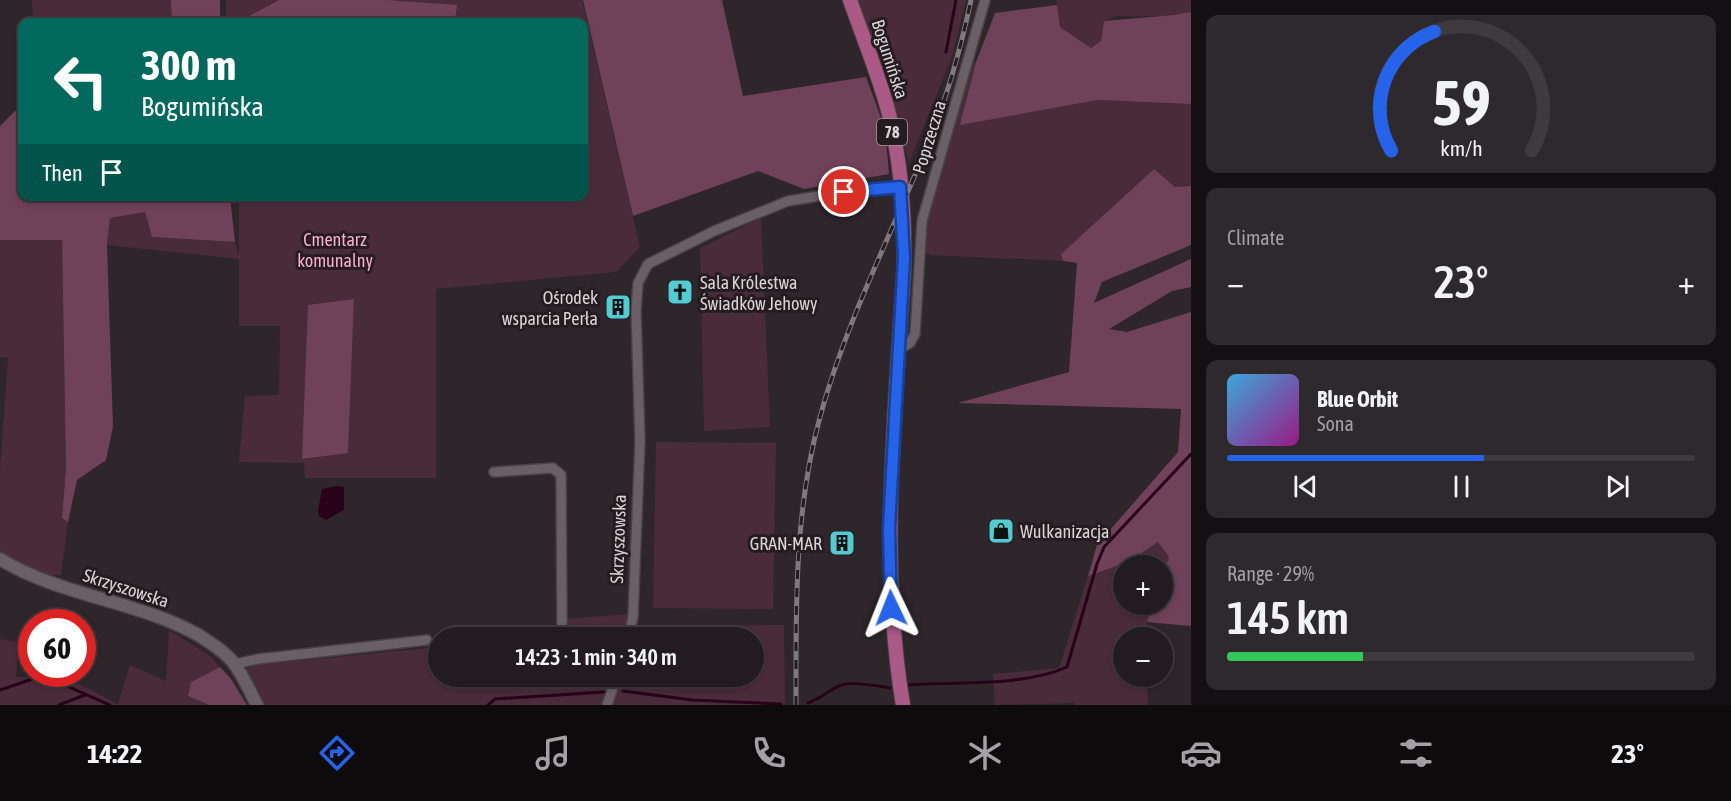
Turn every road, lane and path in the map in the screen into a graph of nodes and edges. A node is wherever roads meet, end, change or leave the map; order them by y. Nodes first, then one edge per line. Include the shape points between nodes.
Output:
1 (850, 0) edge
2 (986, 0) edge
3 (900, 187) junction
4 (899, 350) junction
5 (494, 472) dead end
6 (0, 559) edge
7 (562, 627) edge
8 (631, 627) edge
9 (427, 640) dead end
10 (235, 664) junction
11 (612, 687) edge
12 (257, 705) edge
13 (607, 705) edge
14 (903, 705) edge

1 - 3 main road, Bogumińska / 78 via 888,113
2 - 4 street, Poprzeczna via 922,221 915,334
3 - 4 main road, Bogumińska / 78 via 904,257
3 - 8 street, Skrzyszowska via 788,201 714,231 648,264 638,283 636,311 640,441
4 - 14 main road, Bogumińska / 78 via 889,528 892,624
5 - 7 street via 553,468 561,474
6 - 10 street, Skrzyszowska via 45,581 172,621 207,641
9 - 10 street
10 - 12 street, Skrzyszowska
11 - 13 street

